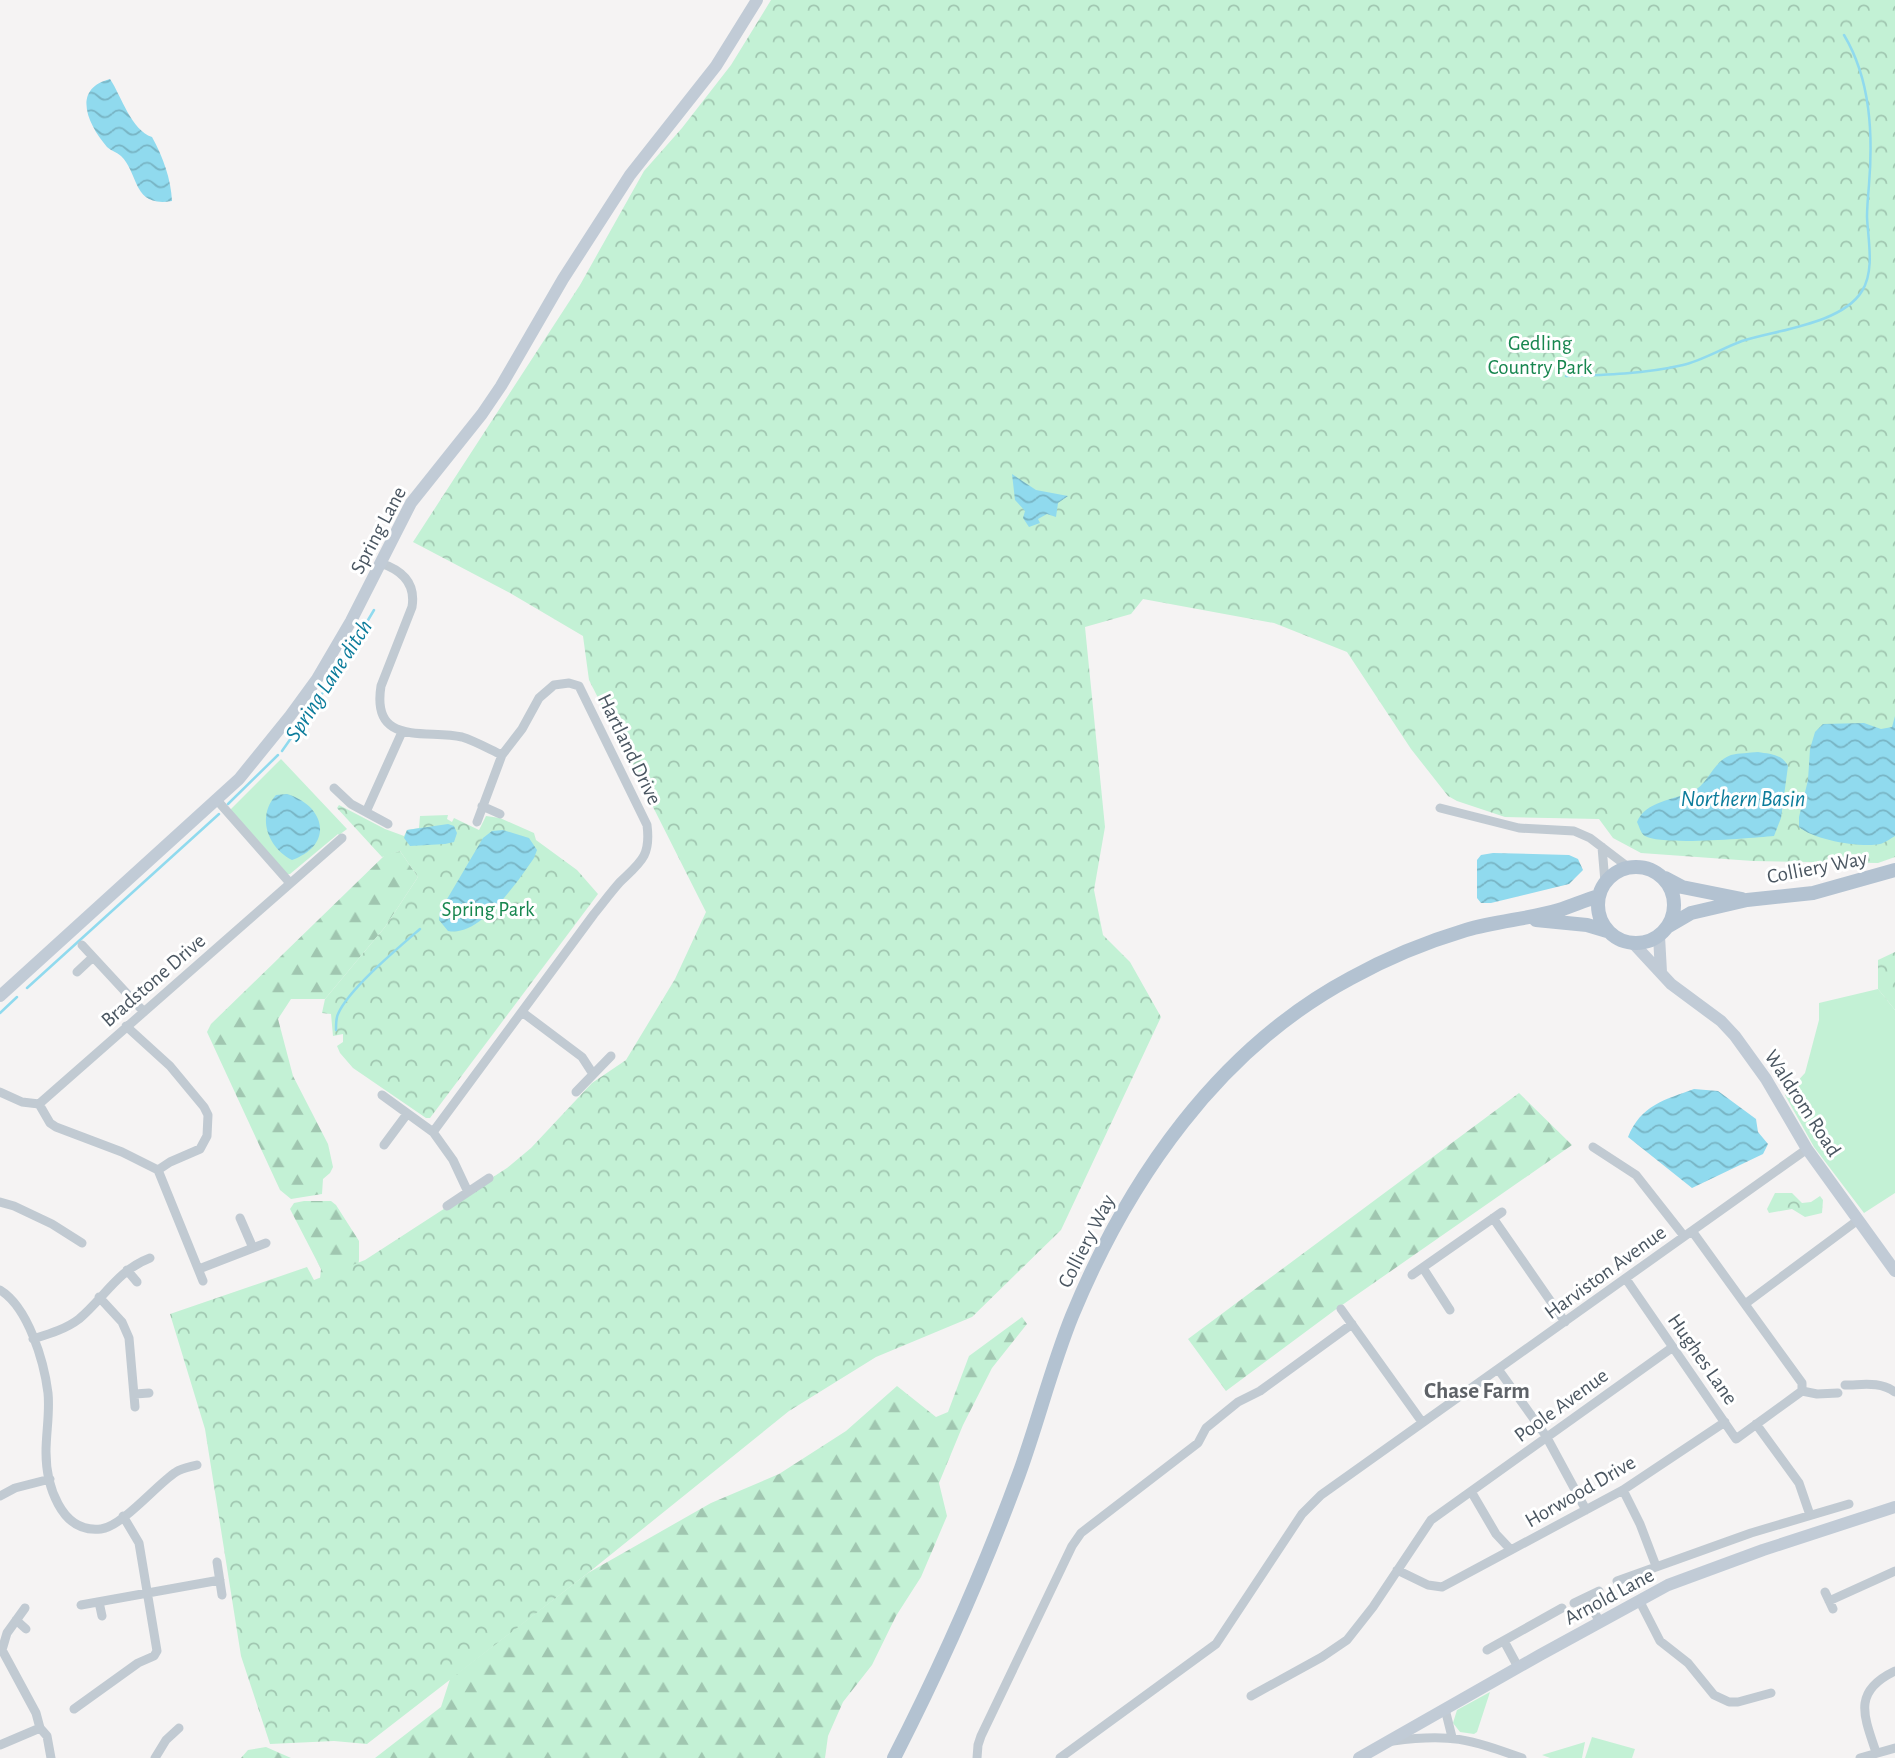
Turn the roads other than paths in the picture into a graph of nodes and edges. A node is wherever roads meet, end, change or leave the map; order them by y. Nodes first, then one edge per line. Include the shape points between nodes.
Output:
1 (757, 0) edge
2 (380, 563) junction
3 (402, 732) junction
4 (502, 755) junction
5 (334, 788) dead end
6 (216, 799) junction
7 (482, 806) junction
8 (1440, 808) dead end
9 (366, 812) junction
10 (500, 814) dead end
11 (477, 822) dead end
12 (388, 824) dead end
13 (342, 838) dead end
14 (1602, 847) junction
15 (1628, 867) junction
16 (1895, 870) edge
17 (1659, 875) junction
18 (1605, 882) junction
19 (290, 883) junction
20 (1598, 896) junction
21 (1747, 900) junction
22 (1517, 918) junction
23 (1607, 930) junction
24 (1663, 931) junction
25 (1633, 943) junction
26 (82, 945) dead end
27 (93, 957) junction
28 (77, 972) dead end
29 (1661, 972) junction
30 (0, 996) edge
31 (144, 1012) junction
32 (522, 1012) junction
33 (127, 1026) junction
34 (611, 1056) dead end
35 (593, 1074) junction
36 (0, 1092) edge
37 (576, 1092) dead end
38 (382, 1096) dead end
39 (39, 1104) junction
40 (407, 1114) junction
41 (433, 1132) junction
42 (384, 1145) dead end
43 (1593, 1147) dead end
44 (1807, 1149) junction
45 (158, 1170) junction
46 (489, 1178) dead end
47 (468, 1192) junction
48 (0, 1202) edge
49 (447, 1206) dead end
50 (1502, 1212) dead end
51 (240, 1218) dead end
52 (1493, 1218) junction
53 (1858, 1220) junction
54 (1688, 1234) junction
55 (75, 1243) dead end
56 (267, 1243) dead end
57 (253, 1248) junction
58 (150, 1258) dead end
59 (1893, 1265) edge
60 (1423, 1268) junction
61 (199, 1269) junction
62 (127, 1270) junction
63 (1412, 1275) dead end
64 (1626, 1279) junction
65 (203, 1281) dead end
66 (137, 1282) dead end
67 (0, 1290) edge
68 (99, 1297) junction
69 (1745, 1304) junction
70 (1341, 1309) dead end
71 (1450, 1310) dead end
72 (1565, 1322) junction
73 (1352, 1324) junction
74 (33, 1339) junction
75 (1673, 1347) junction
76 (1498, 1369) junction
77 (1845, 1385) dead end
78 (1802, 1391) junction
79 (1895, 1392) edge
80 (149, 1393) dead end
81 (1838, 1393) dead end
82 (135, 1394) junction
83 (135, 1407) dead end
84 (1422, 1422) junction
85 (1725, 1422) junction
86 (1756, 1424) junction
87 (1546, 1436) junction
88 (170, 1462) dead end
89 (197, 1465) dead end
90 (177, 1471) junction
91 (50, 1479) junction
92 (1623, 1490) junction
93 (1472, 1493) junction
94 (0, 1496) edge
95 (1849, 1504) dead end
96 (1895, 1507) edge
97 (1586, 1510) junction
98 (1810, 1515) junction
99 (123, 1516) junction
100 (1511, 1550) junction
101 (218, 1562) dead end
102 (1656, 1566) junction
103 (1397, 1570) junction
104 (1895, 1571) edge
105 (220, 1580) junction
106 (1617, 1581) dead end
107 (148, 1591) junction
108 (1599, 1591) dead end
109 (1825, 1592) dead end
110 (222, 1595) dead end
111 (1586, 1598) junction
112 (1639, 1600) junction
113 (99, 1602) junction
114 (1574, 1603) dead end
115 (82, 1605) dead end
116 (25, 1608) dead end
117 (1562, 1608) dead end
118 (102, 1616) dead end
119 (16, 1620) junction
120 (1600, 1622) junction
121 (26, 1629) dead end
122 (1504, 1641) junction
123 (1487, 1650) dead end
124 (1518, 1667) junction
125 (1895, 1671) edge
126 (90, 1680) dead end
127 (97, 1691) junction
128 (1771, 1693) dead end
129 (1251, 1696) dead end
130 (74, 1709) dead end
131 (1445, 1709) junction
132 (40, 1728) junction
133 (178, 1728) dead end
134 (157, 1734) dead end
135 (1452, 1737) junction
136 (166, 1740) junction
137 (1387, 1742) junction
138 (0, 1745) edge
139 (1895, 1748) edge
140 (1876, 1752) junction
141 (51, 1758) edge
142 (155, 1758) edge
143 (894, 1758) edge
144 (977, 1758) edge
145 (1060, 1758) edge
146 (1359, 1758) edge
147 (1522, 1758) edge
148 (1860, 1758) edge

1 - 2 street, Spring Lane via 716,66 630,175 501,386 411,503
2 - 3 street via 402,573 413,591 412,607 379,697 389,723
2 - 6 street, Spring Lane via 317,679 239,779
3 - 4 street via 461,737
3 - 9 street
4 - 7 street
4 - 32 street, Hartland Drive via 554,685 579,686 647,825 650,844 641,863 602,904
5 - 9 street
6 - 19 street
6 - 30 street, Spring Lane
7 - 10 street
7 - 11 street
8 - 14 street via 1519,828 1574,831
9 - 12 street
13 - 19 street, Bradstone Drive
14 - 15 street
14 - 18 street
15 - 17 main road via 1643,867
15 - 18 main road
16 - 21 main road, Colliery Way via 1813,893
17 - 21 main road, Colliery Way via 1682,887
17 - 24 main road via 1673,896 1673,915
18 - 20 main road
19 - 31 street, Bradstone Drive
20 - 22 main road, Colliery Way
20 - 23 main road via 1598,911
21 - 24 main road, Colliery Way via 1691,913
22 - 23 main road, Colliery Way
22 - 143 main road, Colliery Way via 1412,949 1315,999 1239,1059 1169,1140 1138,1185 1082,1294 990,1551
23 - 25 main road via 1615,938
24 - 25 main road via 1648,942
24 - 29 street
25 - 29 street, Waldrom Road
26 - 27 street
27 - 28 street
27 - 31 street
29 - 44 street, Waldrom Road via 1681,994 1735,1036
31 - 33 street, Bradstone Drive
32 - 35 street via 582,1056
32 - 41 street, Hartland Drive
33 - 39 street, Bradstone Drive
33 - 45 street via 170,1066 208,1115 207,1136 200,1149
34 - 35 street
35 - 37 street
36 - 39 street
38 - 40 street
39 - 45 street via 56,1127
40 - 41 street
40 - 42 street
41 - 47 street
43 - 54 street via 1636,1175
44 - 53 street, Waldrom Road
44 - 54 street, Harviston Avenue
45 - 61 street
46 - 47 street
47 - 49 street
48 - 55 street via 52,1224
50 - 52 street
51 - 57 street
52 - 60 street
52 - 72 street
53 - 59 street, Waldrom Road
53 - 69 street
54 - 64 street, Harviston Avenue
54 - 69 street
56 - 57 street
57 - 61 street
58 - 62 street
60 - 63 street
60 - 71 street
61 - 65 street
62 - 66 street
62 - 68 street
64 - 72 street, Harviston Avenue
64 - 75 street, Hughes Lane
67 - 74 street via 19,1307
68 - 74 street via 73,1323
68 - 82 street via 122,1322 129,1338
69 - 78 street via 1802,1383
70 - 73 street
72 - 76 street, Harviston Avenue
73 - 84 street
73 - 144 street via 1238,1402 1206,1428 1198,1443 1081,1533 986,1726
74 - 91 street via 48,1393
75 - 85 street, Hughes Lane
75 - 87 street, Poole Avenue
76 - 84 street, Harviston Avenue
76 - 87 street
77 - 79 street via 1876,1384
78 - 81 street
78 - 86 street
80 - 82 street
82 - 83 street
84 - 145 street, Harviston Avenue via 1308,1507 1216,1644
85 - 86 street, Hughes Lane via 1737,1439
85 - 92 street, Horwood Drive
86 - 98 street via 1799,1483
87 - 93 street, Poole Avenue
87 - 97 street
88 - 90 street
89 - 90 street
90 - 99 street
91 - 94 street
91 - 99 street via 61,1510 74,1522 98,1529
92 - 97 street, Horwood Drive
92 - 102 street
93 - 100 street, Horwood Drive
93 - 103 street, Poole Avenue via 1431,1520
95 - 98 street
96 - 112 street, Arnold Lane via 1763,1550
97 - 100 street, Horwood Drive
98 - 102 street
99 - 107 street via 139,1543
100 - 103 street via 1442,1587 1428,1586
101 - 105 street
102 - 106 street
103 - 129 street, Poole Avenue via 1347,1640
104 - 109 street via 1831,1605
105 - 107 street
105 - 110 street
107 - 113 street
107 - 127 street via 157,1651
108 - 111 street
111 - 114 street
111 - 120 street
112 - 120 street, Arnold Lane
112 - 128 street via 1660,1642 1688,1663 1714,1695 1738,1702
113 - 115 street
113 - 118 street
116 - 119 street
117 - 122 street
119 - 121 street
119 - 132 street via 2,1650
120 - 124 street, Arnold Lane
122 - 123 street
122 - 124 street
124 - 131 street, Arnold Lane
125 - 140 street via 1873,1684 1865,1700
126 - 127 street
127 - 130 street
131 - 135 street
131 - 137 street, Arnold Lane
132 - 138 street
132 - 141 street via 47,1736
133 - 136 street
134 - 136 street
135 - 137 street
135 - 147 street
136 - 142 street
137 - 146 street, Arnold Lane
139 - 140 street
140 - 148 street

